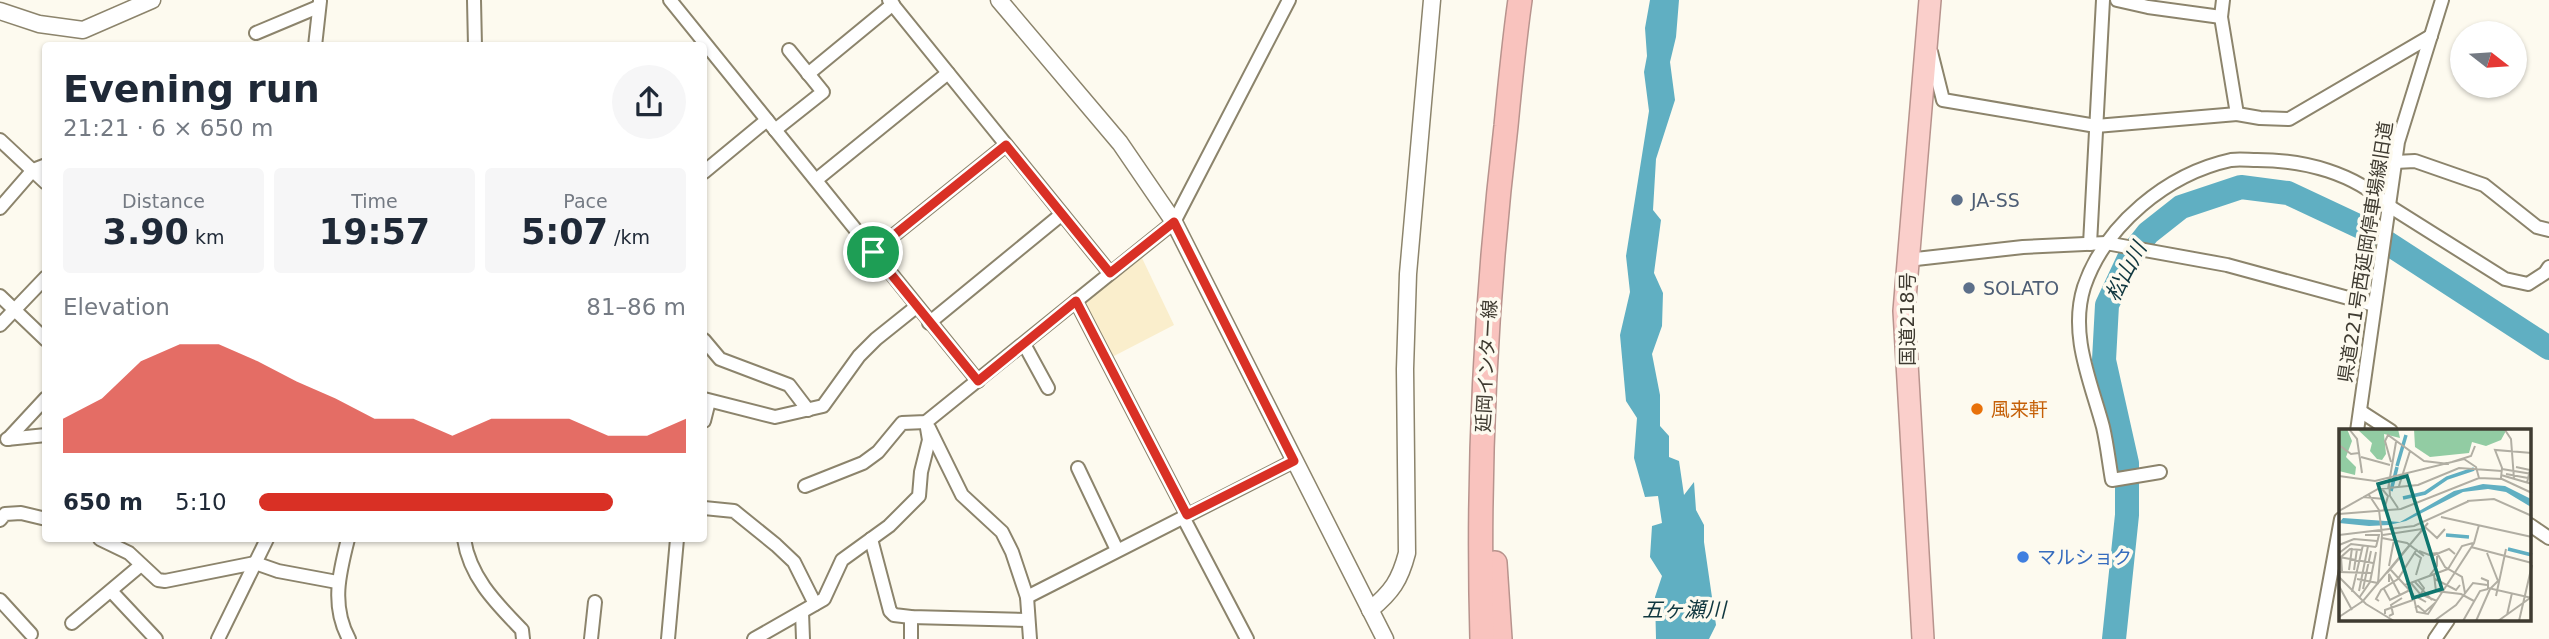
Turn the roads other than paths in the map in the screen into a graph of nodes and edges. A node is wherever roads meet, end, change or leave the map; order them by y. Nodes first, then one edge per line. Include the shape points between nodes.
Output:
1 (152, 0) edge
2 (474, 0) edge
3 (670, 0) edge
4 (999, 0) edge
5 (1289, 0) edge
6 (1432, 0) edge
7 (1520, 0) edge
8 (1930, 0) edge
9 (2103, 0) edge
10 (2117, 0) edge
11 (2223, 0) edge
12 (2442, 0) edge
13 (891, 2) edge
14 (319, 4) edge
15 (0, 11) edge
16 (2221, 17) junction
17 (1926, 30) junction
18 (256, 33) dead end
19 (2431, 36) junction
20 (315, 42) edge
21 (475, 42) edge
22 (704, 42) edge
23 (707, 46) edge
24 (789, 50) dead end
25 (948, 73) junction
26 (808, 74) junction
27 (1509, 94) junction
28 (2237, 114) junction
29 (771, 125) junction
30 (2096, 126) junction
31 (0, 140) edge
32 (1006, 145) junction
33 (2395, 162) junction
34 (39, 167) edge
35 (707, 170) edge
36 (816, 180) junction
37 (2389, 206) junction
38 (0, 208) edge
39 (1062, 214) junction
40 (1174, 222) junction
41 (2549, 230) edge
42 (2106, 243) junction
43 (2090, 244) junction
44 (873, 252) junction
45 (1907, 260) junction
46 (2549, 267) edge
47 (1110, 273) junction
48 (42, 281) edge
49 (0, 296) edge
50 (1076, 301) junction
51 (2374, 305) junction
52 (916, 307) junction
53 (14, 309) junction
54 (929, 323) junction
55 (0, 325) edge
56 (42, 336) edge
57 (707, 344) edge
58 (1024, 344) junction
59 (978, 381) junction
60 (1048, 388) dead end
61 (707, 400) edge
62 (42, 402) edge
63 (808, 410) junction
64 (2360, 411) junction
65 (926, 422) junction
66 (2357, 429) edge
67 (2388, 429) edge
68 (42, 435) edge
69 (4, 438) edge
70 (1294, 461) junction
71 (1078, 468) dead end
72 (2160, 472) dead end
73 (805, 486) dead end
74 (707, 508) edge
75 (1185, 516) junction
76 (42, 518) edge
77 (0, 520) edge
78 (2532, 526) edge
79 (2339, 530) edge
80 (2549, 538) edge
81 (872, 539) junction
82 (106, 542) edge
83 (266, 542) edge
84 (347, 542) edge
85 (464, 542) edge
86 (677, 542) edge
87 (1117, 550) junction
88 (255, 563) junction
89 (141, 565) junction
90 (337, 582) junction
91 (112, 592) junction
92 (1027, 597) junction
93 (0, 600) edge
94 (595, 602) dead end
95 (815, 604) junction
96 (1370, 610) junction
97 (802, 612) junction
98 (911, 617) junction
99 (1028, 620) junction
100 (2447, 622) edge
101 (72, 624) dead end
102 (31, 634) dead end
103 (156, 639) edge
104 (218, 639) edge
105 (349, 639) edge
106 (523, 639) edge
107 (591, 639) edge
108 (668, 639) edge
109 (754, 639) edge
110 (803, 639) edge
111 (911, 639) edge
112 (1030, 639) edge
113 (1247, 639) edge
114 (1385, 639) edge
115 (1482, 639) edge
116 (1500, 639) edge
117 (1923, 639) edge
118 (2319, 639) edge
119 (2435, 639) edge

1 - 15 street via 83,30 39,24
2 - 21 street
3 - 22 street
4 - 40 street via 1119,143
5 - 40 street
6 - 96 street via 1408,274 1407,553 1388,595
7 - 27 highway, 延岡インター線
8 - 17 highway, 国道218号
9 - 30 street
10 - 16 street
11 - 16 street
12 - 19 street, 県道221号西延岡停車場線旧道
13 - 25 street
13 - 26 street
14 - 18 street
14 - 20 street
16 - 28 street
17 - 30 street via 1943,100
17 - 45 highway, 国道218号
19 - 28 street via 2289,119
19 - 33 street, 県道221号西延岡停車場線旧道
23 - 29 street
24 - 26 street
25 - 32 street
25 - 36 street
26 - 29 street via 823,92
27 - 115 highway, 延岡インター線 via 1491,268 1480,567
27 - 116 highway, 延岡インター線 via 1494,479
28 - 30 street
29 - 35 street
29 - 36 street
30 - 43 street
31 - 34 street
32 - 39 street
32 - 44 street
33 - 37 street, 県道221号西延岡停車場線旧道
33 - 41 street via 2415,161 2484,185 2537,227
34 - 38 street
36 - 44 street
37 - 42 street via 2374,191 2324,168 2279,160 2232,160 2189,175 2141,205
37 - 46 street via 2505,279 2528,284
37 - 51 street, 県道221号西延岡停車場線旧道
39 - 47 street
39 - 54 street
40 - 47 street
40 - 70 street
42 - 43 street
42 - 51 street via 2227,265
42 - 72 street via 2084,288 2078,329 2087,381 2103,428 2113,480
43 - 45 street
44 - 52 street
45 - 117 highway, 国道218号 via 1904,311
47 - 50 street
48 - 53 street
49 - 53 street
50 - 58 street
50 - 75 street
51 - 64 street, 県道221号西延岡停車場線旧道
52 - 54 street
52 - 63 street via 859,356 823,406
53 - 55 street
53 - 56 street
54 - 59 street
57 - 63 street via 720,359 789,385
58 - 59 street
58 - 60 street
59 - 65 street
61 - 63 street via 775,417
62 - 69 street
64 - 66 street, 県道221号西延岡停車場線旧道
64 - 67 street
65 - 73 street via 902,423 863,463
65 - 81 street via 929,440 919,496 906,513
65 - 92 street via 962,495 1002,532
68 - 69 street
70 - 75 street
70 - 96 street
71 - 87 street
74 - 95 street via 734,511 776,545 794,562
75 - 87 street
75 - 113 street
76 - 77 street via 22,513 5,514
78 - 80 street
79 - 118 street
81 - 95 street via 842,560 824,599
81 - 98 street via 890,611
82 - 89 street
83 - 88 street
84 - 90 street
85 - 106 street via 486,593 522,631
86 - 108 street
87 - 92 street
88 - 89 street via 165,581
88 - 90 street
88 - 104 street
89 - 91 street
90 - 105 street via 341,625
91 - 101 street
91 - 103 street
92 - 99 street
93 - 102 street
94 - 107 street
95 - 97 street
96 - 114 street
97 - 109 street
97 - 110 street
98 - 99 street
98 - 111 street
99 - 112 street
100 - 119 street

